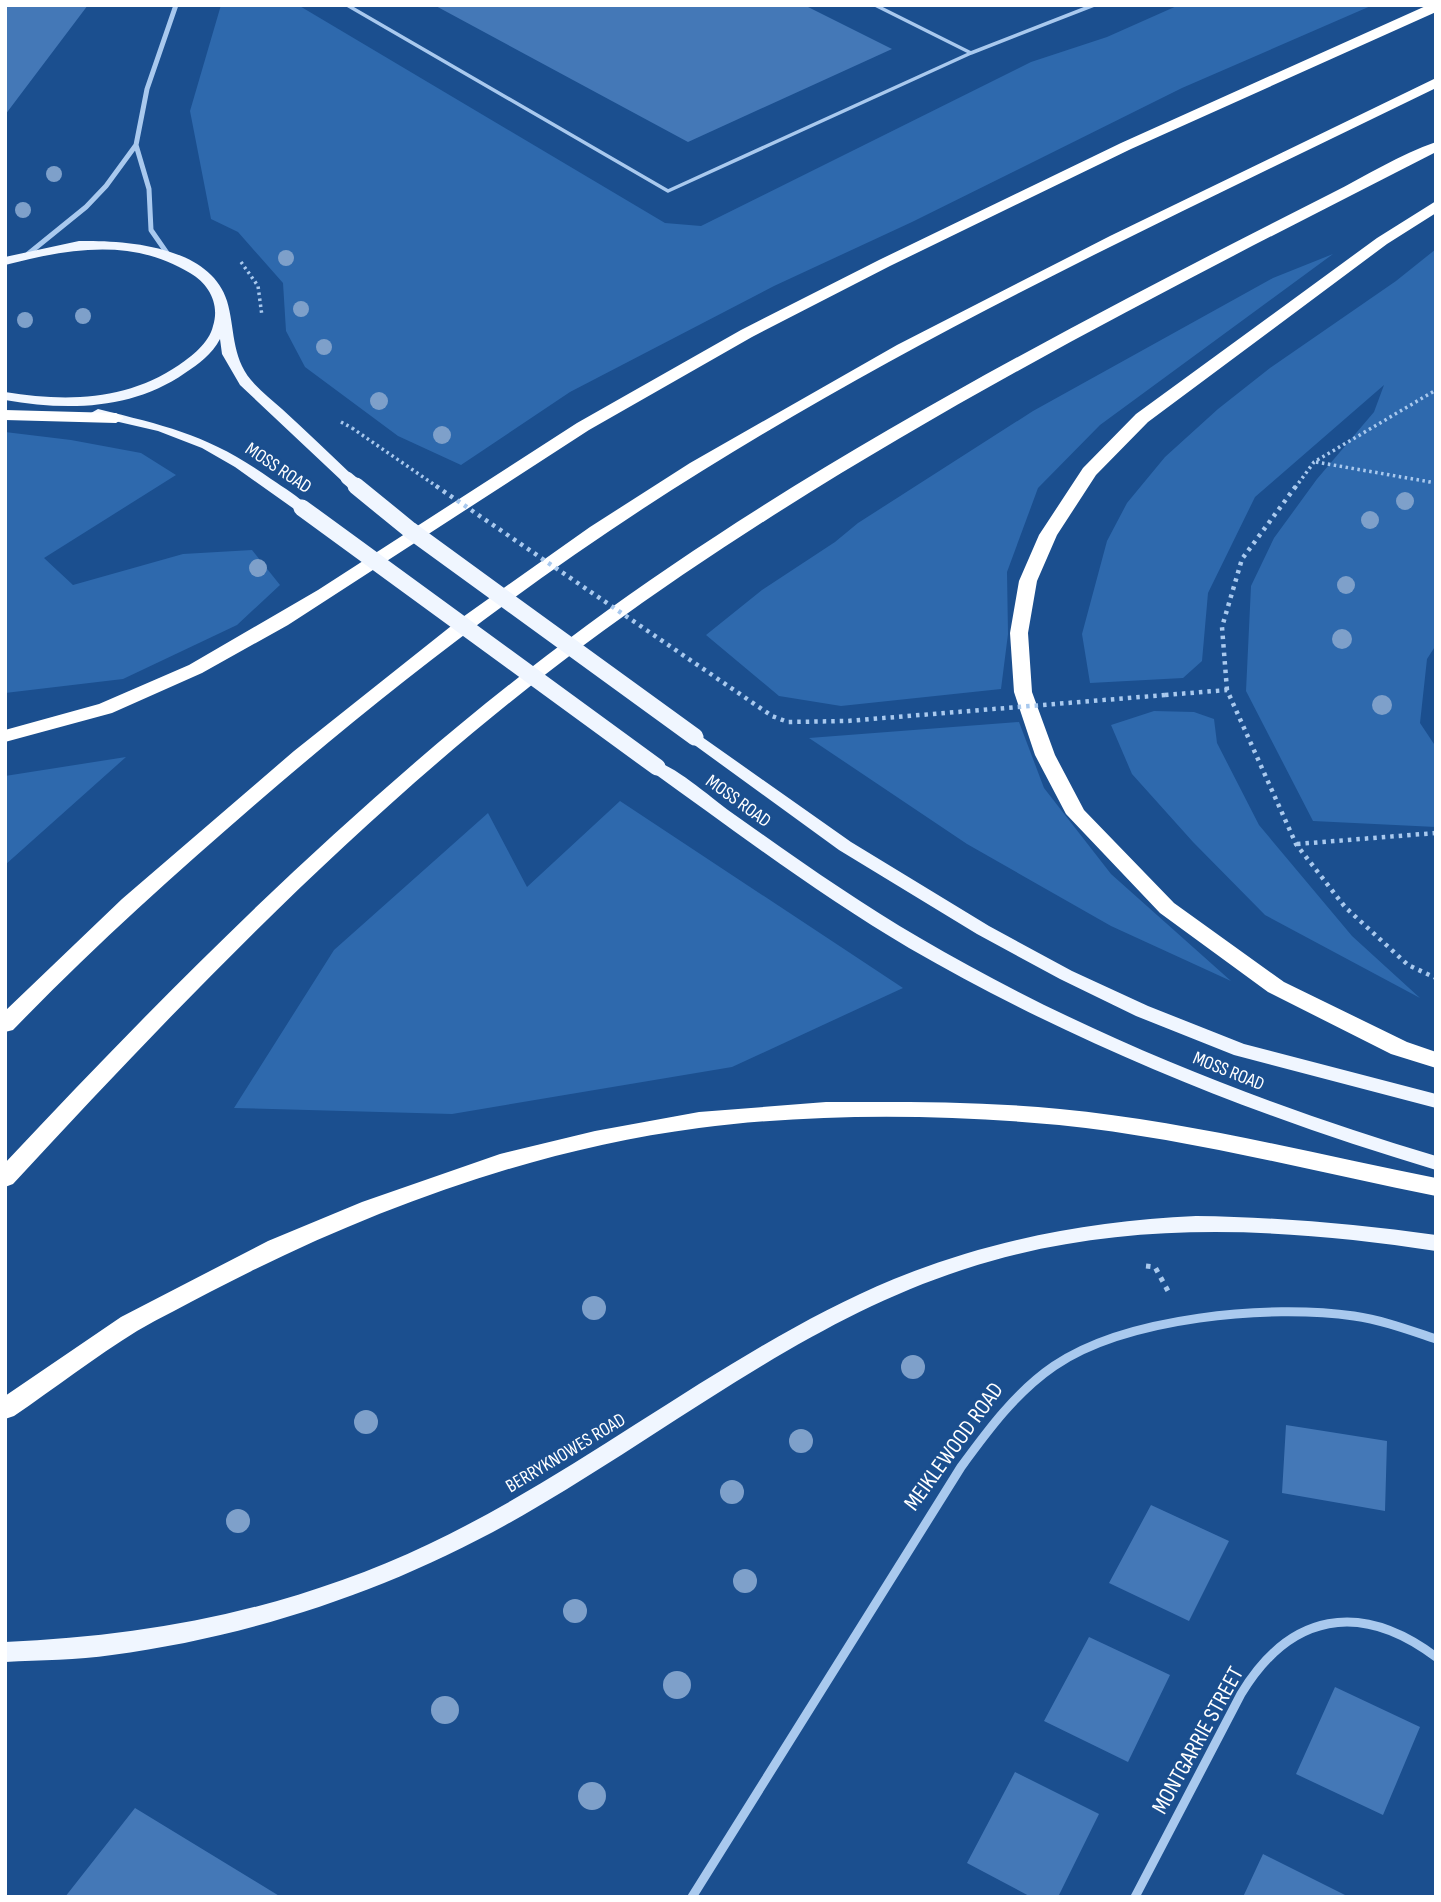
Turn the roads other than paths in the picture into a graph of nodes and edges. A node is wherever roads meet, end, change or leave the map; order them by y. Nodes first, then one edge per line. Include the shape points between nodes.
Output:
1 (176, 5) edge
2 (347, 5) edge
3 (875, 5) edge
4 (1094, 5) edge
5 (1436, 6) edge
6 (971, 53) junction
7 (1436, 82) edge
8 (136, 145) junction
9 (1436, 146) edge
10 (1436, 205) edge
11 (27, 254) junction
12 (169, 256) junction
13 (5, 261) edge
14 (222, 309) junction
15 (6, 396) edge
16 (58, 402) junction
17 (5, 415) edge
18 (116, 418) junction
19 (5, 736) edge
20 (5, 1024) edge
21 (1436, 1060) edge
22 (1436, 1101) edge
23 (1436, 1163) edge
24 (5, 1178) edge
25 (1436, 1187) edge
26 (1436, 1243) edge
27 (1436, 1339) edge
28 (5, 1409) edge
29 (5, 1652) edge
30 (1436, 1657) edge
31 (692, 1897) edge
32 (1135, 1897) edge

1 - 8 street via 147,89
2 - 6 lane via 668,191
3 - 6 lane
4 - 6 lane
5 - 19 highway via 1122,148 760,326 576,431 272,628 208,664 113,708
7 - 20 highway via 890,356 596,530 430,650 318,740 176,861
8 - 11 street via 86,207
8 - 12 street via 149,189 151,230
9 - 24 highway via 1003,369 687,564 489,709 334,842 108,1065
10 - 21 highway via 1142,418 1089,472 1048,536 1028,581 1019,633 1023,692 1045,755 1076,814 1157,899 1276,988 1399,1048
11 - 12 main road, MOSS ROAD via 87,245
11 - 13 main road, MOSS ROAD
12 - 14 main road, MOSS ROAD via 207,278
14 - 16 main road via 217,334 182,369 110,399
14 - 22 main road, MOSS ROAD, bridge via 229,354 246,382 347,478 410,530 845,846 983,930 1142,1011 1240,1050
15 - 16 main road
16 - 18 main road, MOSS ROAD
17 - 18 highway
18 - 23 main road, MOSS ROAD, bridge via 174,431 266,481 811,877 913,942 1044,1014 1237,1097
25 - 28 highway via 1158,1131 1060,1117 839,1110 699,1120 500,1163 276,1247 129,1324
26 - 29 main road, BERRYKNOWES ROAD via 1373,1233 1213,1223 1126,1226 1033,1241 900,1285 804,1329 527,1502 361,1585 290,1608 124,1644
27 - 31 street, MEIKLEWOOD ROAD via 1345,1315 1278,1311 1152,1328 1111,1339 1056,1365 1011,1402 957,1475
30 - 32 street, MONTGARRIE STREET via 1419,1642 1384,1627 1350,1621 1317,1625 1281,1644 1252,1674

